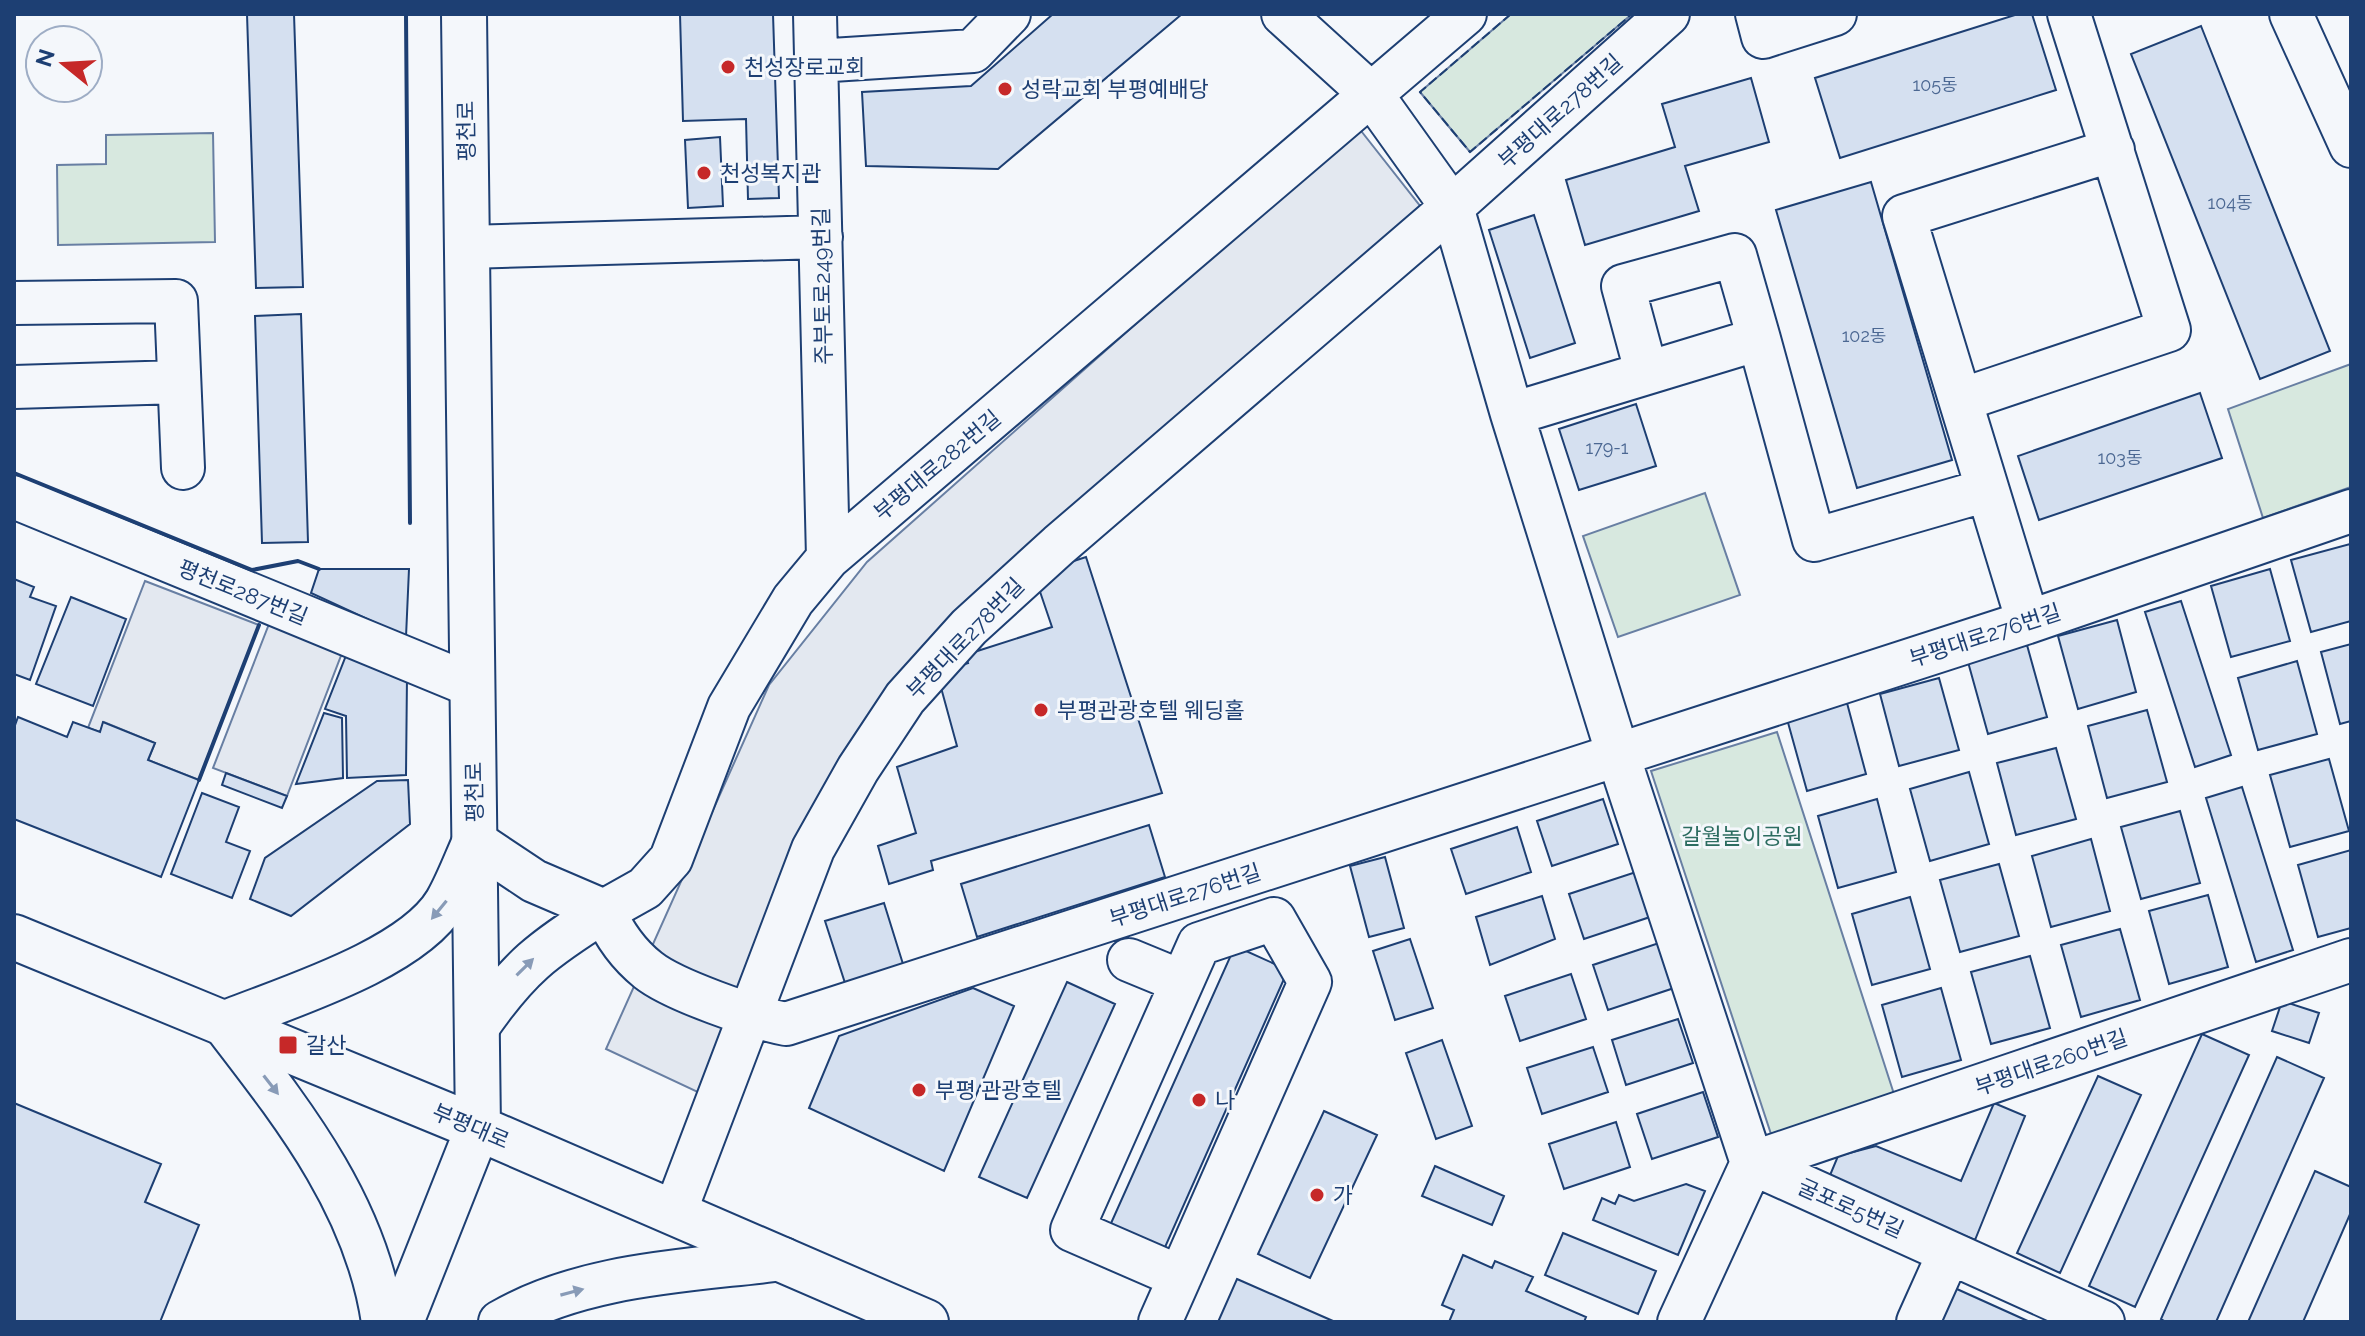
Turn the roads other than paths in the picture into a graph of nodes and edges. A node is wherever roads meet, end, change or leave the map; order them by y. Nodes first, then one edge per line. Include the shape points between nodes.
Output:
1 (464, 14) edge
2 (815, 14) edge
3 (1009, 14) edge
4 (1283, 14) edge
5 (1465, 14) edge
6 (1668, 14) edge
7 (1757, 14) edge
8 (1835, 14) edge
9 (2069, 14) edge
10 (2291, 14) edge
11 (816, 61) junction
12 (1372, 95) junction
13 (2351, 146) edge
14 (2113, 150) junction
15 (1452, 207) junction
16 (821, 237) junction
17 (467, 247) junction
18 (14, 303) edge
19 (1759, 339) junction
20 (1646, 371) junction
21 (179, 382) junction
22 (14, 387) edge
23 (1961, 400) junction
24 (1512, 414) junction
25 (183, 468) dead end
26 (1987, 490) junction
27 (14, 497) edge
28 (2351, 511) edge
29 (828, 558) junction
30 (2028, 622) junction
31 (473, 686) junction
32 (1618, 755) junction
33 (474, 841) junction
34 (604, 911) junction
35 (14, 937) edge
36 (1129, 960) dead end
37 (2351, 960) edge
38 (1180, 981) junction
39 (751, 1018) junction
40 (223, 1023) junction
41 (477, 1028) junction
42 (478, 1128) junction
43 (1752, 1163) junction
44 (675, 1212) junction
45 (1949, 1253) junction
46 (783, 1259) junction
47 (1180, 1277) junction
48 (383, 1322) edge
49 (401, 1322) edge
50 (500, 1322) edge
51 (926, 1322) edge
52 (1160, 1322) edge
53 (1679, 1322) edge
54 (1918, 1322) edge
55 (2103, 1322) edge

1 - 17 main road, 평천로
2 - 11 street, 주부토로249번길
3 - 11 street via 973,51
4 - 12 street
5 - 12 street, 부평대로282번길
6 - 15 street, 부평대로278번길
7 - 8 street via 1763,37
9 - 14 street
10 - 13 street
11 - 16 street, 주부토로249번길
12 - 15 street
12 - 29 street, 부평대로282번길
14 - 23 street via 2169,330
14 - 23 street via 1904,216
15 - 24 street
15 - 39 street, 부평대로278번길 via 1059,545 969,627 905,698 813,849
16 - 17 street
16 - 29 street, 주부토로249번길
17 - 31 main road, 평천로
18 - 21 street via 176,301
19 - 20 street
19 - 20 street via 1735,255 1623,286
19 - 26 street via 1814,540
20 - 24 street
21 - 22 street
21 - 25 street
23 - 26 street
24 - 32 street
26 - 30 street
27 - 31 street, 평천로287번길
28 - 30 street, 부평대로276번길
29 - 34 street, 부평대로282번길 via 793,600 729,707 671,859 645,888
30 - 32 street, 부평대로276번길
31 - 33 main road, 평천로
32 - 39 street, 부평대로276번길 via 786,1024
32 - 43 street
33 - 34 street via 534,881
33 -> 40 street via 445,903 417,935 356,969
33 - 41 main road, 평천로
34 - 39 street, 부평대로276번길 via 615,935 649,971
41 -> 34 street, 부평대로282번길 via 507,984 539,952
35 - 40 main road, 부평대로
36 - 38 street
37 - 43 street, 부평대로260번길
38 - 47 street via 1072,1230
38 - 47 street via 1199,944 1274,919 1310,982
39 - 44 street, 부평대로278번길
40 - 42 main road, 부평대로
40 -> 48 street via 301,1125 324,1164 364,1239 377,1277
41 - 42 main road, 평천로
42 - 44 main road, 부평대로
42 - 49 main road, 평천로
43 - 45 street, 굴포로5번길
43 - 53 street
44 - 46 main road, 부평대로
45 - 54 street
45 - 55 street, 굴포로5번길
50 -> 46 street via 568,1291
46 - 51 main road, 부평대로
47 - 52 street

